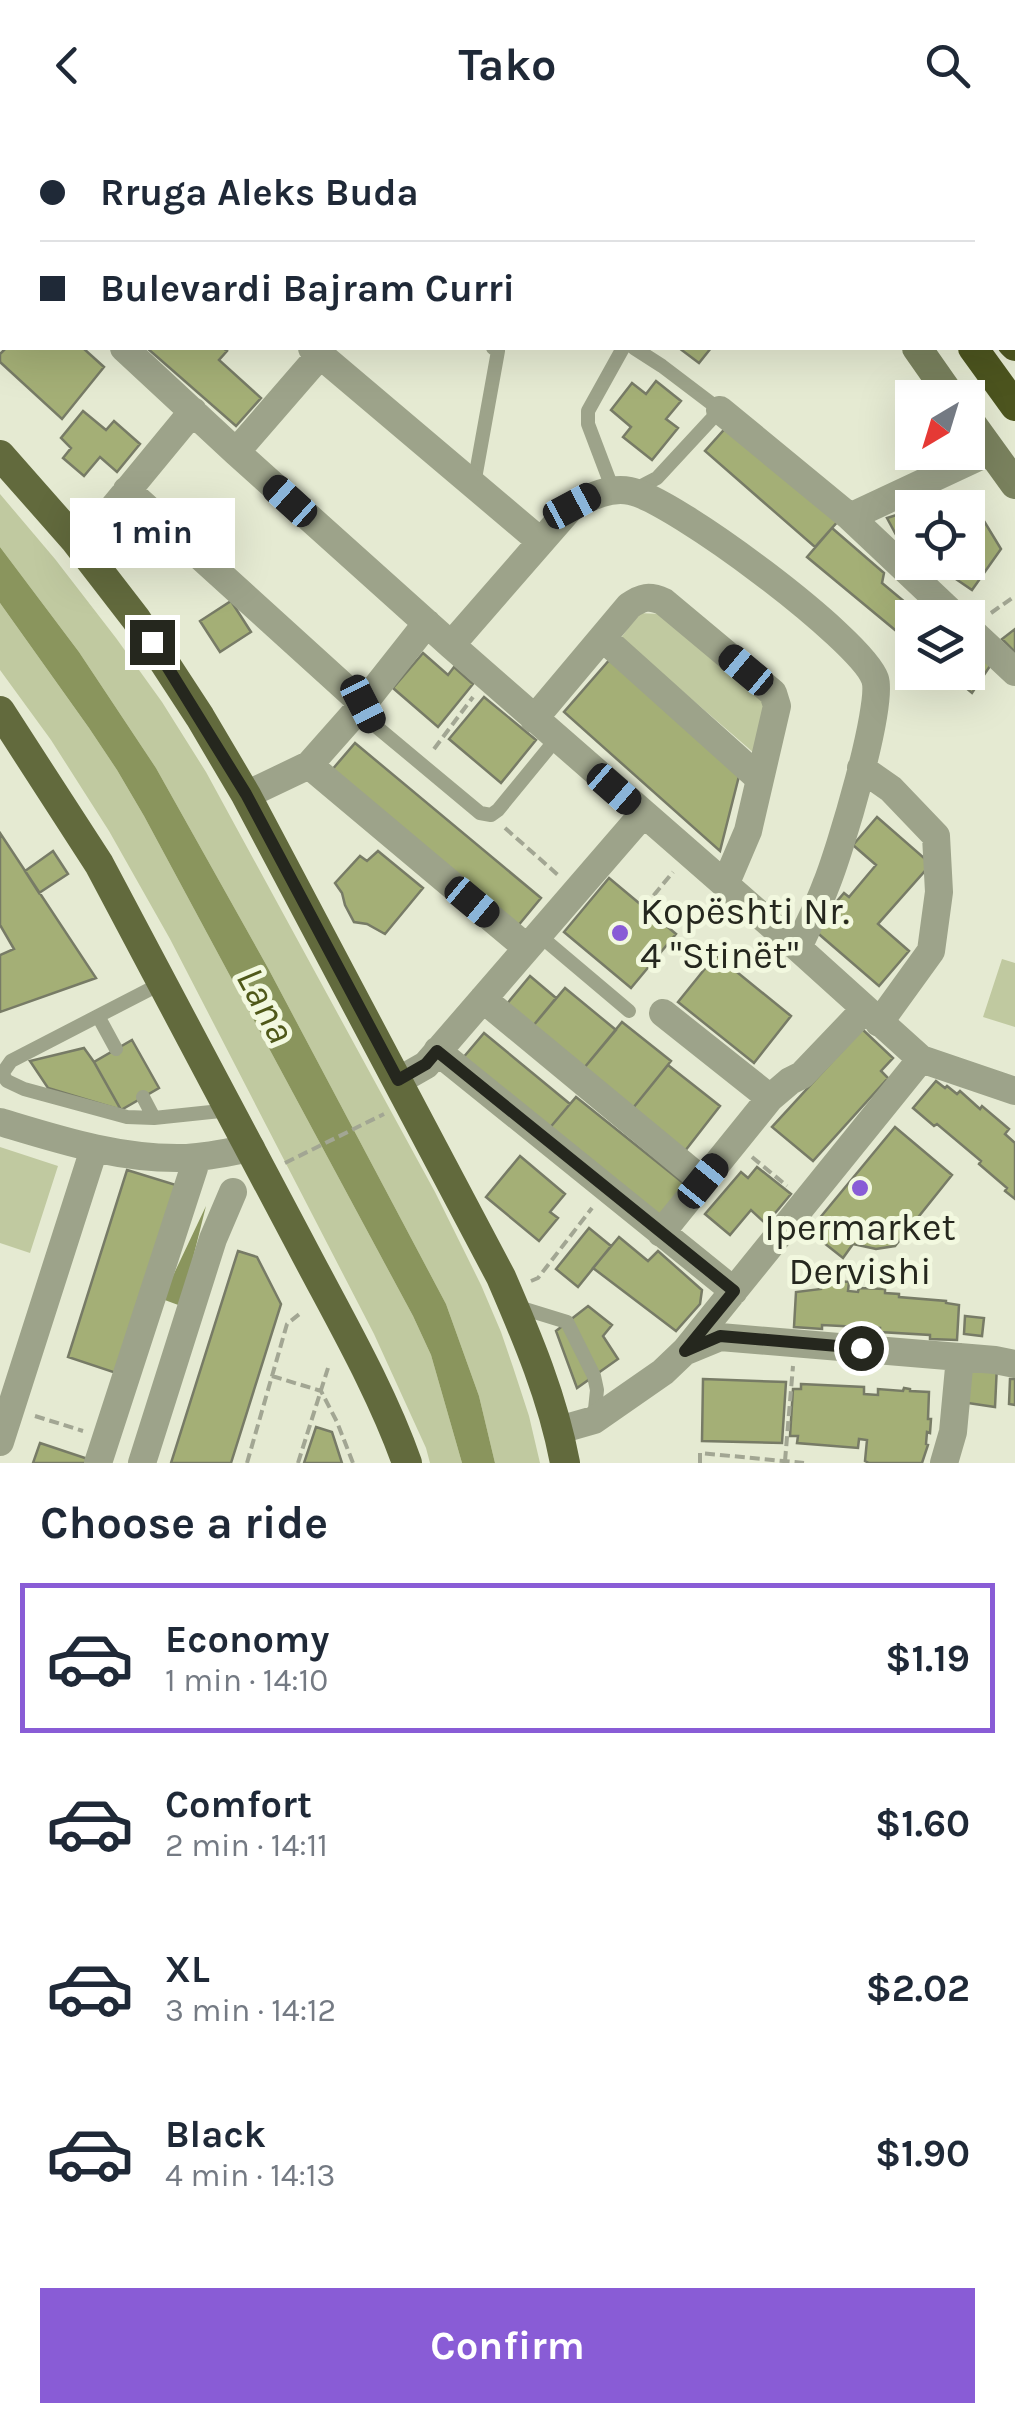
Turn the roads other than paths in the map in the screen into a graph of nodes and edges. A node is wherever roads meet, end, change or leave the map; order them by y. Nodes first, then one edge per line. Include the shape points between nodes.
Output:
1 (126, 350) edge
2 (497, 350) edge
3 (622, 350) edge
4 (637, 350) edge
5 (918, 350) edge
6 (974, 350) edge
7 (316, 351) edge
8 (939, 380) edge
9 (1015, 406) edge
10 (720, 410) junction
11 (192, 411) junction
12 (985, 443) edge
13 (236, 452) junction
14 (991, 452) junction
15 (0, 456) edge
16 (474, 484) junction
17 (1015, 484) edge
18 (126, 490) junction
19 (622, 491) junction
20 (850, 517) junction
21 (75, 540) junction
22 (540, 541) junction
23 (938, 600) edge
24 (426, 624) junction
25 (603, 638) junction
26 (985, 644) edge
27 (450, 645) junction
28 (1015, 672) edge
29 (363, 704) junction
30 (0, 711) edge
31 (534, 719) junction
32 (556, 738) junction
33 (309, 765) junction
34 (862, 768) junction
35 (760, 779) junction
36 (246, 794) junction
37 (643, 814) junction
38 (725, 884) junction
39 (533, 942) junction
40 (798, 948) junction
41 (163, 983) junction
42 (483, 999) junction
43 (629, 1010) dead end
44 (663, 1014) dead end
45 (98, 1016) junction
46 (872, 1016) junction
47 (116, 1049) dead end
48 (437, 1051) junction
49 (922, 1060) junction
50 (398, 1080) junction
51 (1011, 1093) edge
52 (142, 1098) dead end
53 (770, 1098) junction
54 (232, 1110) junction
55 (154, 1118) junction
56 (0, 1122) edge
57 (251, 1148) junction
58 (94, 1150) junction
59 (194, 1168) dead end
60 (703, 1181) junction
61 (233, 1192) dead end
62 (662, 1233) junction
63 (734, 1291) junction
64 (510, 1299) junction
65 (685, 1351) junction
66 (960, 1357) junction
67 (1015, 1364) edge
68 (594, 1420) junction
69 (559, 1430) junction
70 (0, 1442) edge
71 (103, 1451) edge
72 (142, 1463) edge
73 (407, 1463) edge
74 (565, 1463) edge
75 (944, 1463) edge

1 - 11 street
2 - 16 lane
3 - 19 lane via 588,411 588,424
4 - 10 lane
5 - 8 main road
6 - 9 highway
7 - 13 street
7 - 16 street
10 - 19 lane via 657,478
10 - 20 street
11 - 13 street
11 - 18 street
12 - 14 main road
13 - 24 street
14 - 17 main road
14 - 20 street
15 - 21 main road
16 - 22 street
18 - 21 street via 110,513
18 - 29 street
19 - 22 street via 572,506
19 - 34 street via 674,510 716,537 842,636 876,680 877,706
20 - 23 street
21 - 36 main road via 136,618
22 - 27 street
24 - 27 street
24 - 29 street
25 - 31 street
25 - 35 street
25 - 35 street via 629,606 652,596 774,693 777,706
26 - 28 street
27 - 31 street
29 - 32 lane via 372,723 480,813 491,815
29 - 33 street
30 - 41 main road via 98,864
31 - 32 street
32 - 37 street
33 - 36 street
33 - 39 street
34 - 40 street via 827,884
34 - 46 street via 936,836 931,951
35 - 38 street via 748,831
36 - 50 main road
37 - 38 street
37 - 39 street
38 - 40 street
39 - 42 street
39 - 43 lane
40 - 46 street
41 - 45 lane
41 - 54 main road
42 - 48 street
42 - 60 street
44 - 53 street
45 - 47 lane
45 - 55 lane via 12,1061 2,1074 24,1090
46 - 49 street
46 - 53 street
48 - 50 street
48 - 62 street
49 - 51 street
49 - 63 street
50 - 64 main road
52 - 55 lane
53 - 60 street
54 - 55 lane
54 - 57 main road
56 - 58 street
57 - 58 street via 182,1158
57 - 73 main road
58 - 70 street
59 - 71 street
60 - 62 street
61 - 72 street
62 - 63 street
63 - 65 street
64 - 68 lane via 568,1322 594,1376
64 - 69 main road
65 - 66 street via 720,1336
65 - 68 street
66 - 67 street
66 - 75 street
68 - 69 street
69 - 74 main road

